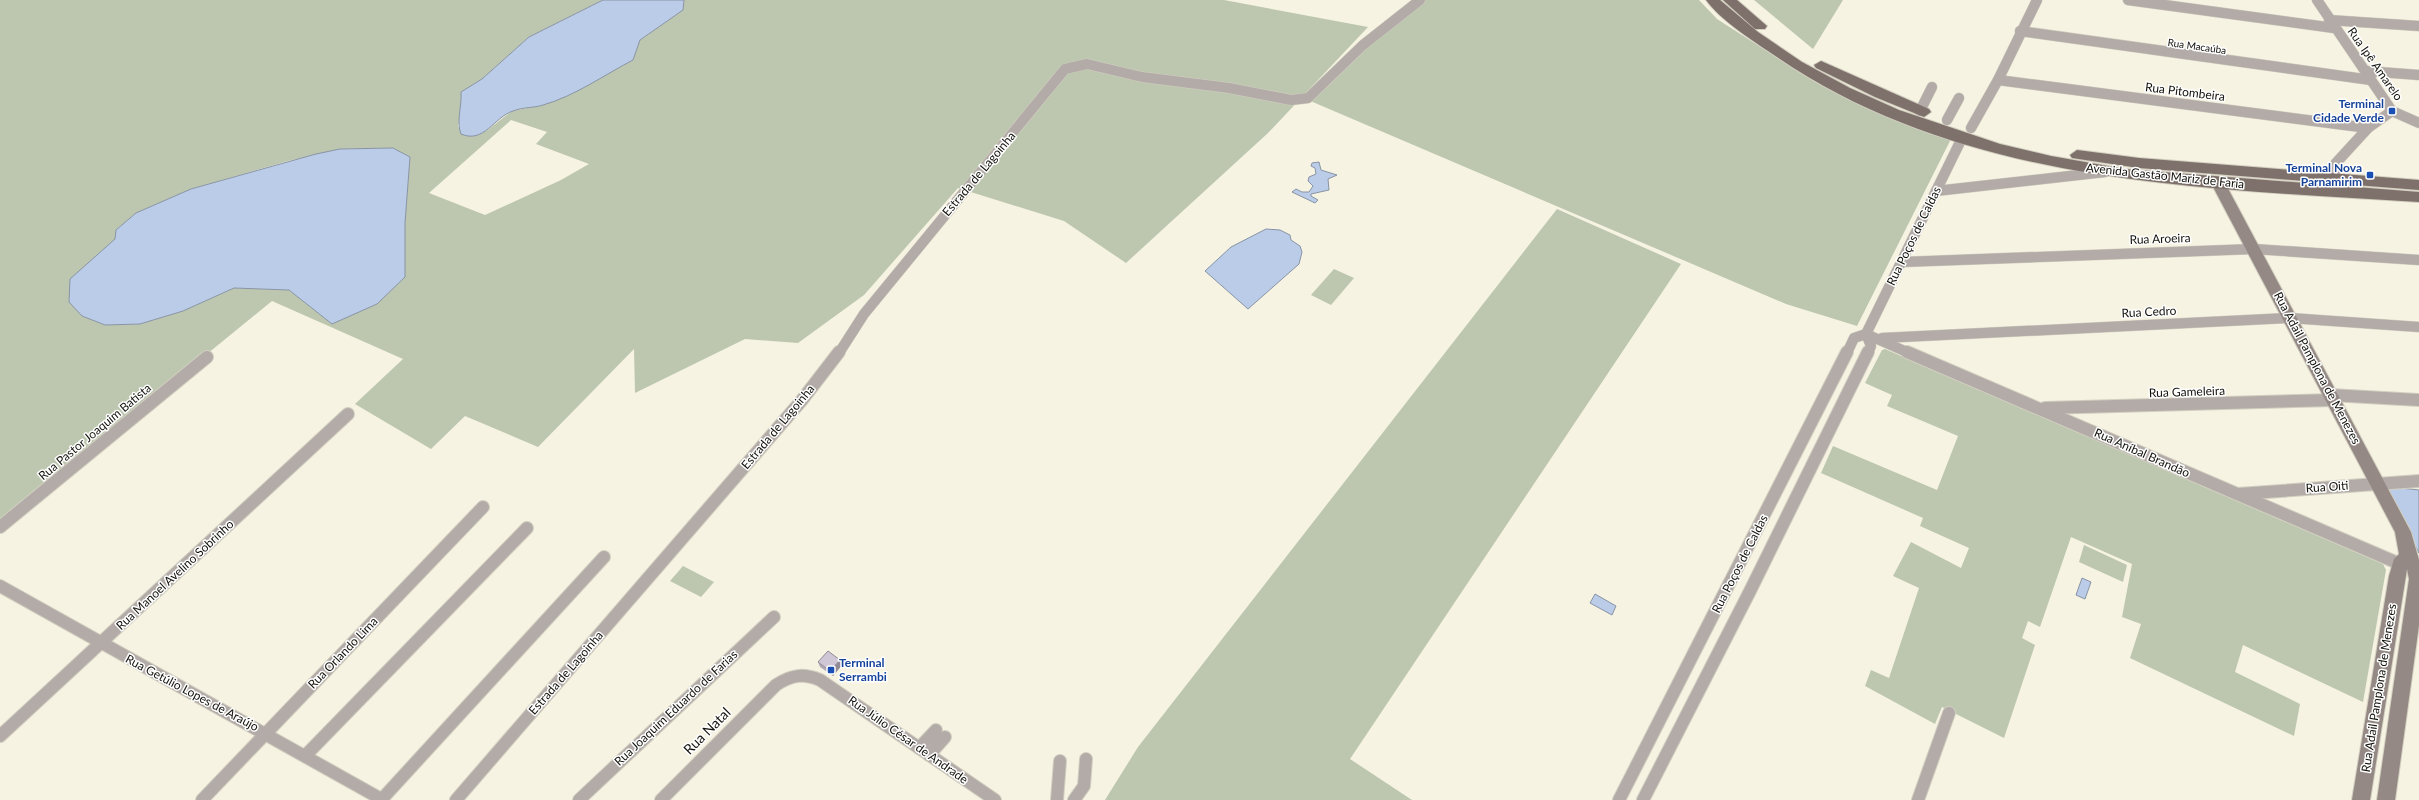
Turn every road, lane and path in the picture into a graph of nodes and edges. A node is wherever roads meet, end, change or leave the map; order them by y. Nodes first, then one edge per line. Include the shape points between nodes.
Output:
1 (1420, 0) edge
2 (1712, 0) edge
3 (1729, 0) edge
4 (2037, 0) edge
5 (2128, 0) edge
6 (2317, 0) edge
7 (2329, 20) junction
8 (2419, 26) edge
9 (2334, 28) junction
10 (2020, 31) junction
11 (2366, 72) junction
12 (2419, 75) edge
13 (1998, 80) junction
14 (2371, 80) junction
15 (1932, 87) dead end
16 (1861, 91) junction
17 (1876, 98) junction
18 (1959, 98) dead end
19 (1920, 110) junction
20 (2392, 111) junction
21 (1947, 120) junction
22 (2419, 123) edge
23 (2368, 128) junction
24 (1966, 133) junction
25 (2105, 172) junction
26 (2336, 179) junction
27 (2218, 182) junction
28 (2419, 185) edge
29 (1936, 191) junction
30 (2344, 192) junction
31 (2419, 197) edge
32 (2254, 249) junction
33 (2419, 260) edge
34 (1902, 262) junction
35 (2290, 318) junction
36 (2419, 327) edge
37 (1866, 334) junction
38 (1880, 339) junction
39 (207, 357) dead end
40 (2332, 398) junction
41 (2419, 400) edge
42 (2040, 409) junction
43 (348, 414) dead end
44 (2419, 481) edge
45 (2379, 484) junction
46 (2235, 494) junction
47 (484, 507) dead end
48 (0, 527) edge
49 (528, 528) dead end
50 (604, 557) dead end
51 (2411, 565) edge
52 (0, 586) edge
53 (774, 617) dead end
54 (100, 645) junction
55 (2383, 664) junction
56 (776, 685) joint
57 (2401, 693) junction
58 (2378, 701) junction
59 (1949, 713) dead end
60 (2396, 730) junction
61 (267, 732) junction
62 (940, 733) dead end
63 (0, 736) edge
64 (924, 751) junction
65 (305, 756) junction
66 (1086, 759) dead end
67 (1060, 761) dead end
68 (202, 800) edge
69 (383, 800) edge
70 (456, 800) edge
71 (578, 800) edge
72 (661, 800) edge
73 (995, 800) edge
74 (1057, 800) edge
75 (1074, 800) edge
76 (1619, 800) edge
77 (1643, 800) edge
78 (1918, 800) edge
79 (2362, 800) edge
80 (2386, 800) edge

1 - 70 street, Estrada de Lagoinha via 1363,45 1308,98 1290,100 1268,94 1142,77 1079,64 1062,72 864,314 835,358 802,400
2 - 16 main road, Avenida Gastão Mariz de Faria via 1727,15 1772,48
3 - 16 main road, Avenida Gastão Mariz de Faria via 1790,47
4 - 10 street, Rua Poços de Caldas
5 - 9 street
6 - 7 street, Rua Ipê Amarelo
7 - 8 street
7 - 9 street, Rua Ipê Amarelo
9 - 11 street, Rua Ipê Amarelo
10 - 13 street, Rua Poços de Caldas
10 - 14 street, Rua Macaúba
11 - 12 street
11 - 14 street, Rua Ipê Amarelo
13 - 23 street, Rua Pitombeira
13 - 24 street, Rua Poços de Caldas
14 - 20 street, Rua Ipê Amarelo
15 - 19 street
16 - 17 main road, Avenida Gastão Mariz de Faria
17 - 19 main road, Avenida Gastão Mariz de Faria
17 - 24 main road, Avenida Gastão Mariz de Faria
18 - 21 street
19 - 21 main road, Avenida Gastão Mariz de Faria
20 - 22 street
20 - 23 street, Rua Ipê Amarelo
21 - 24 main road, Avenida Gastão Mariz de Faria
23 - 26 street, Rua Ipê Amarelo via 2335,164
24 - 25 main road, Avenida Gastão Mariz de Faria via 2027,156
24 - 26 main road, Avenida Gastão Mariz de Faria via 2100,159
24 - 29 street, Rua Poços de Caldas
25 - 27 main road, Avenida Gastão Mariz de Faria
25 - 29 street
26 - 28 main road, Avenida Gastão Mariz de Faria
26 - 30 street
27 - 30 main road, Avenida Gastão Mariz de Faria
27 - 32 main road, Rua Adail Pamplona de Menezes
29 - 34 street, Rua Poços de Caldas
30 - 31 main road, Avenida Gastão Mariz de Faria
32 - 33 street, Rua Aroeira
32 - 34 street, Rua Aroeira
32 - 35 main road, Rua Adail Pamplona de Menezes
34 - 37 street, Rua Poços de Caldas
35 - 36 street, Rua Cedro
35 - 38 street, Rua Cedro
35 - 40 main road, Rua Adail Pamplona de Menezes
37 - 38 street, Rua Aníbal Brandão
37 - 76 street, Rua Poços de Caldas via 1854,338
37 - 77 street, Rua Poços de Caldas via 1871,346
38 - 42 street, Rua Aníbal Brandão
39 - 48 street, Rua Pastor Joaquim Batista
40 - 41 street, Rua Gameleira
40 - 42 street, Rua Gameleira
40 - 45 main road, Rua Adail Pamplona de Menezes
42 - 46 street, Rua Aníbal Brandão
43 - 54 street, Rua Manoel Avelino Sobrinho
44 - 45 street, Rua Oiti
45 - 46 street, Rua Oiti
45 - 51 main road, Rua Adail Pamplona de Menezes via 2403,532
46 - 51 street, Rua Aníbal Brandão
47 - 61 street, Rua Orlando Lima
49 - 65 street
50 - 69 street
51 - 55 main road, Rua Adail Pamplona de Menezes
51 - 57 main road, Rua Adail Pamplona de Menezes via 2418,579
52 - 54 street, Rua Getúlio Lopes de Araújo
53 - 71 street, Rua Joaquim Eduardo de Farias
54 - 61 street, Rua Getúlio Lopes de Araújo
54 - 63 street, Rua Manoel Avelino Sobrinho
55 - 57 main road via 2387,669 2388,684
55 - 58 main road, Rua Adail Pamplona de Menezes
56 - 64 street, Rua Júlio César de Andrade via 792,675 802,674 820,680
56 - 72 street, Rua Natal
57 - 60 main road, Rua Adail Pamplona de Menezes
58 - 60 main road via 2393,711 2391,723
58 - 79 main road, Rua Adail Pamplona de Menezes
59 - 78 street
60 - 80 main road, Rua Adail Pamplona de Menezes
61 - 65 street, Rua Getúlio Lopes de Araújo
61 - 68 street, Rua Orlando Lima
62 - 64 street
64 - 73 street, Rua Júlio César de Andrade
65 - 69 street, Rua Getúlio Lopes de Araújo
66 - 75 street via 1086,784
67 - 74 street

